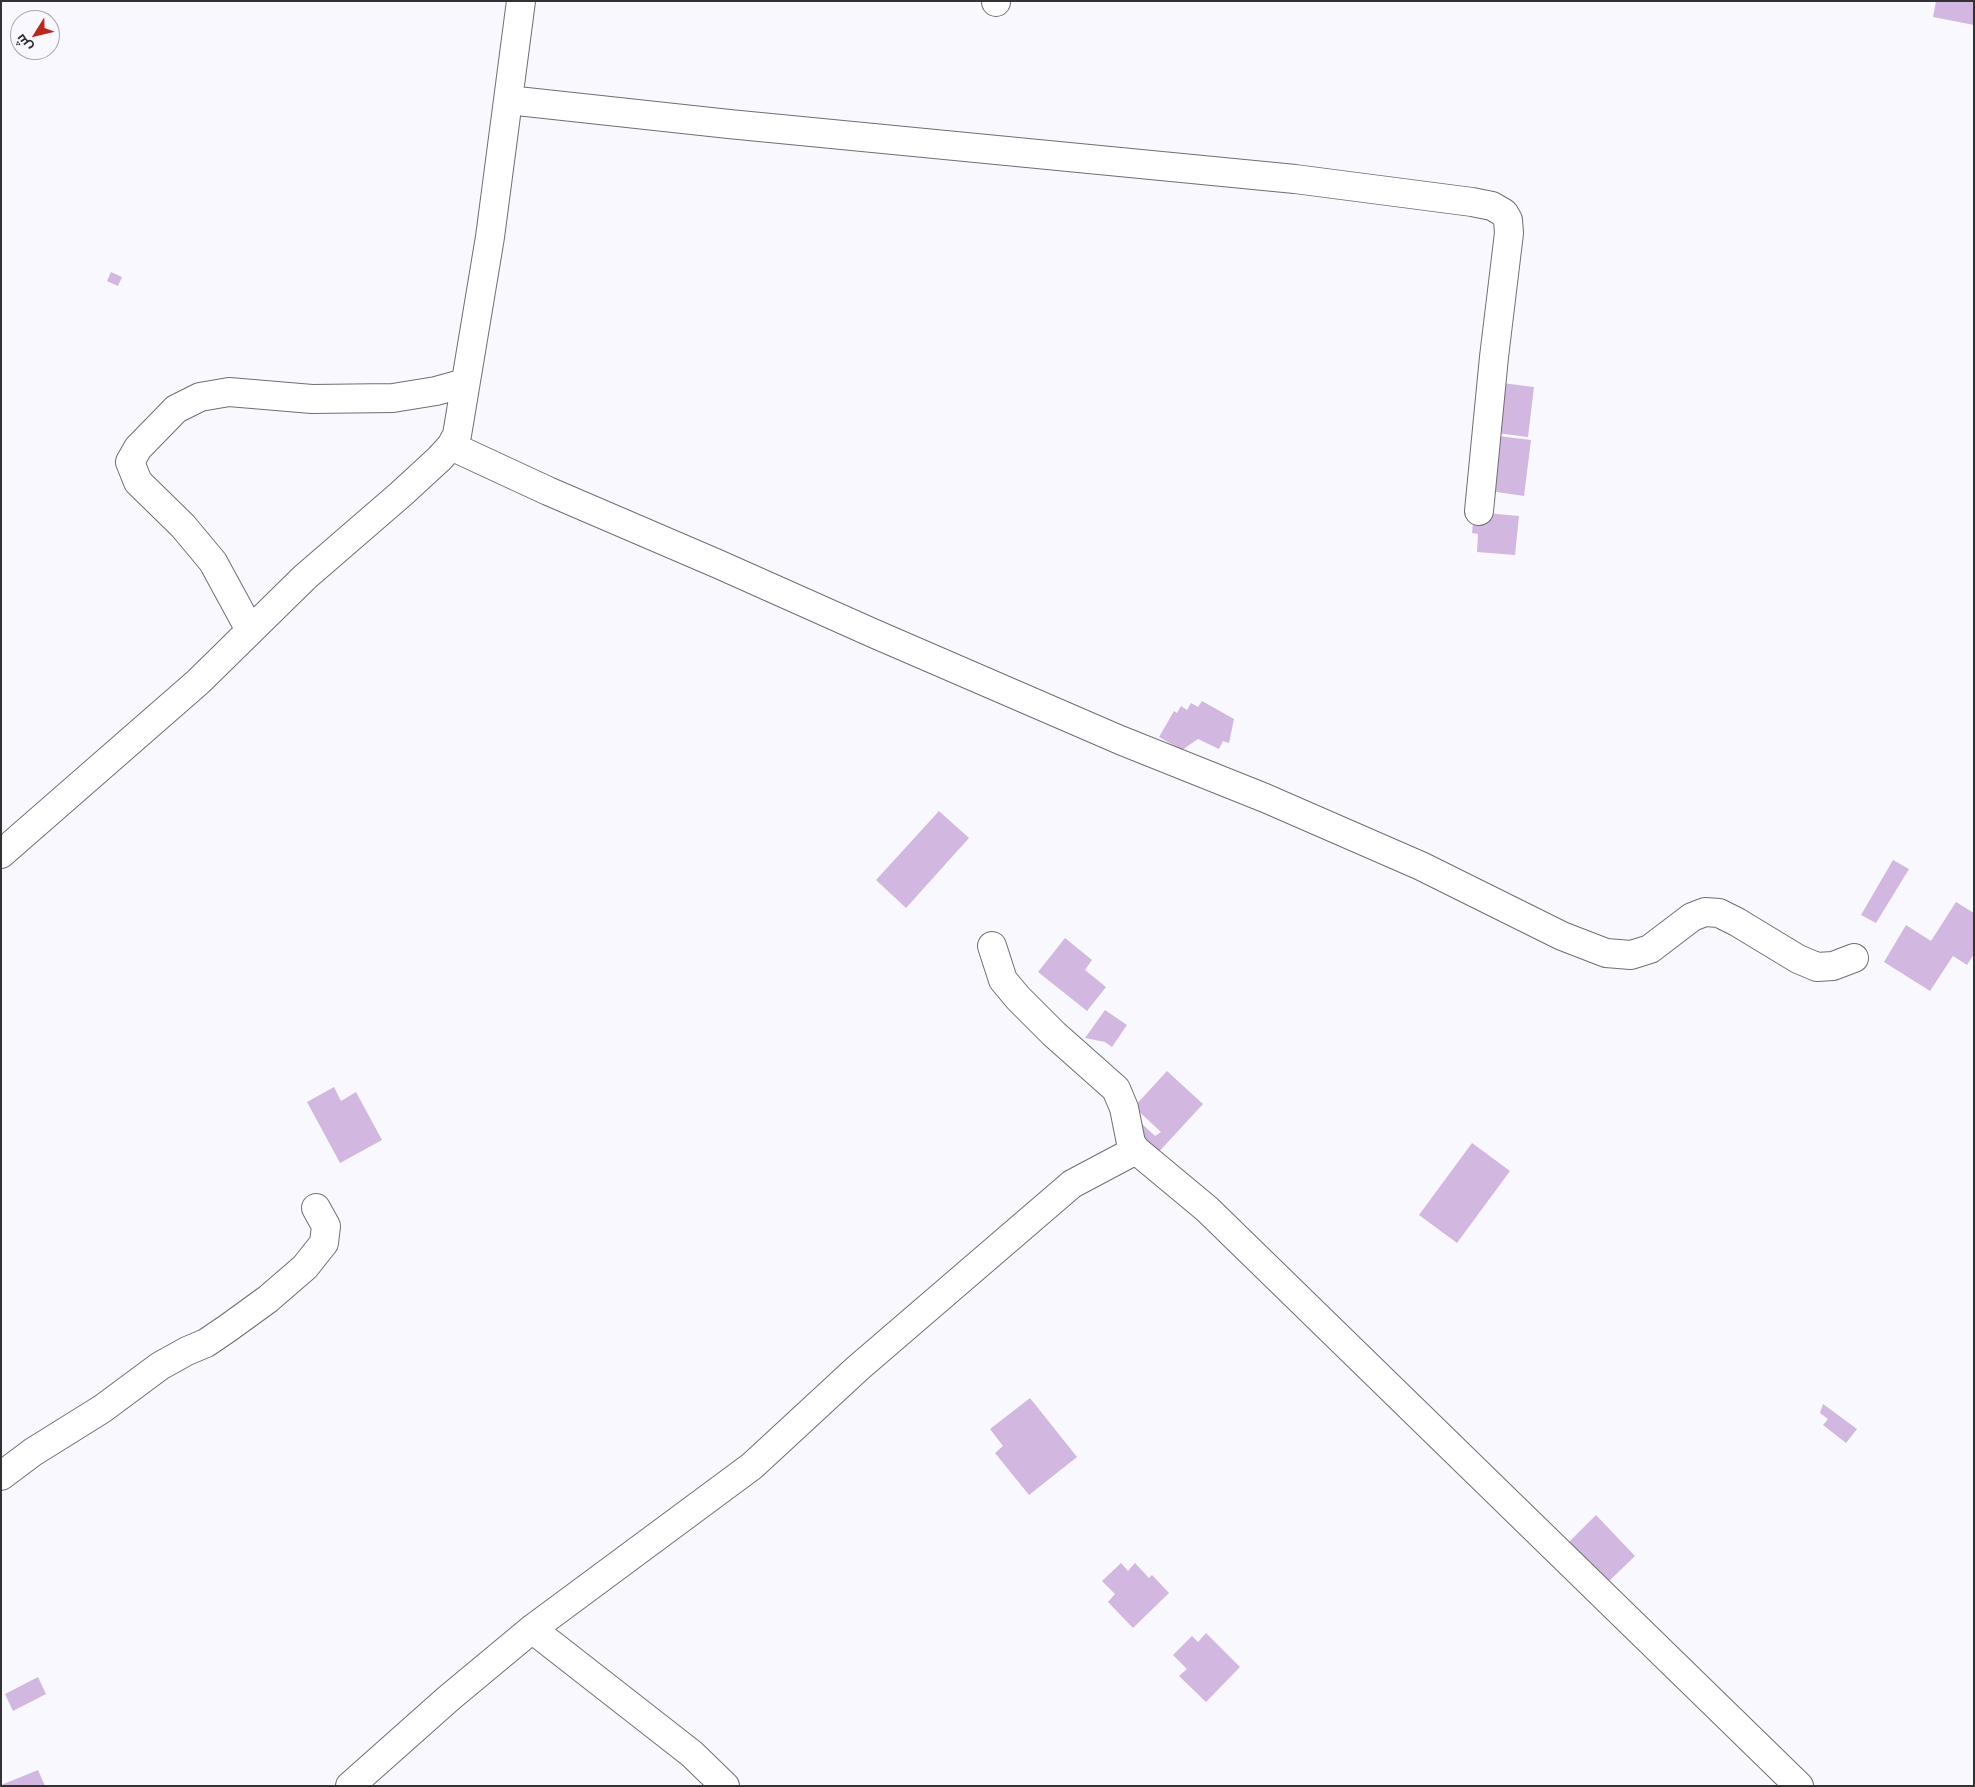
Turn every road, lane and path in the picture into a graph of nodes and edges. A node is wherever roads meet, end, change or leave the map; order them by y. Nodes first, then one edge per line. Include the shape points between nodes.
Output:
1 (522, 1) edge
2 (508, 100) junction
3 (464, 383) junction
4 (451, 446) junction
5 (1479, 510) dead end
6 (250, 630) junction
7 (1, 854) edge
8 (992, 946) dead end
9 (1854, 958) dead end
10 (1136, 1150) junction
11 (316, 1208) dead end
12 (1, 1476) edge
13 (532, 1629) junction
14 (350, 1786) edge
15 (725, 1786) edge
16 (1799, 1786) edge

1 - 2 street
2 - 3 street via 490,237
2 - 5 street via 1295,179 1492,206 1504,213 1509,233
3 - 4 street via 457,434
3 - 6 street via 393,398 312,399 229,392 200,397 176,409 138,448 130,462 138,482 183,526 213,562
4 - 6 street
4 - 9 street via 1120,740 1265,798 1413,863 1562,936 1606,953 1631,955 1650,949 1692,917 1705,912 1731,918 1817,967 1832,966
6 - 7 street via 198,682
8 - 10 street via 1003,980 1018,998 1116,1089 1124,1108 1131,1143
10 - 13 street via 1072,1184 858,1368 752,1466
10 - 16 street via 1207,1210
11 - 12 street via 326,1226 324,1243 305,1267 268,1299 206,1343 160,1366
13 - 14 street
13 - 15 street via 692,1754

